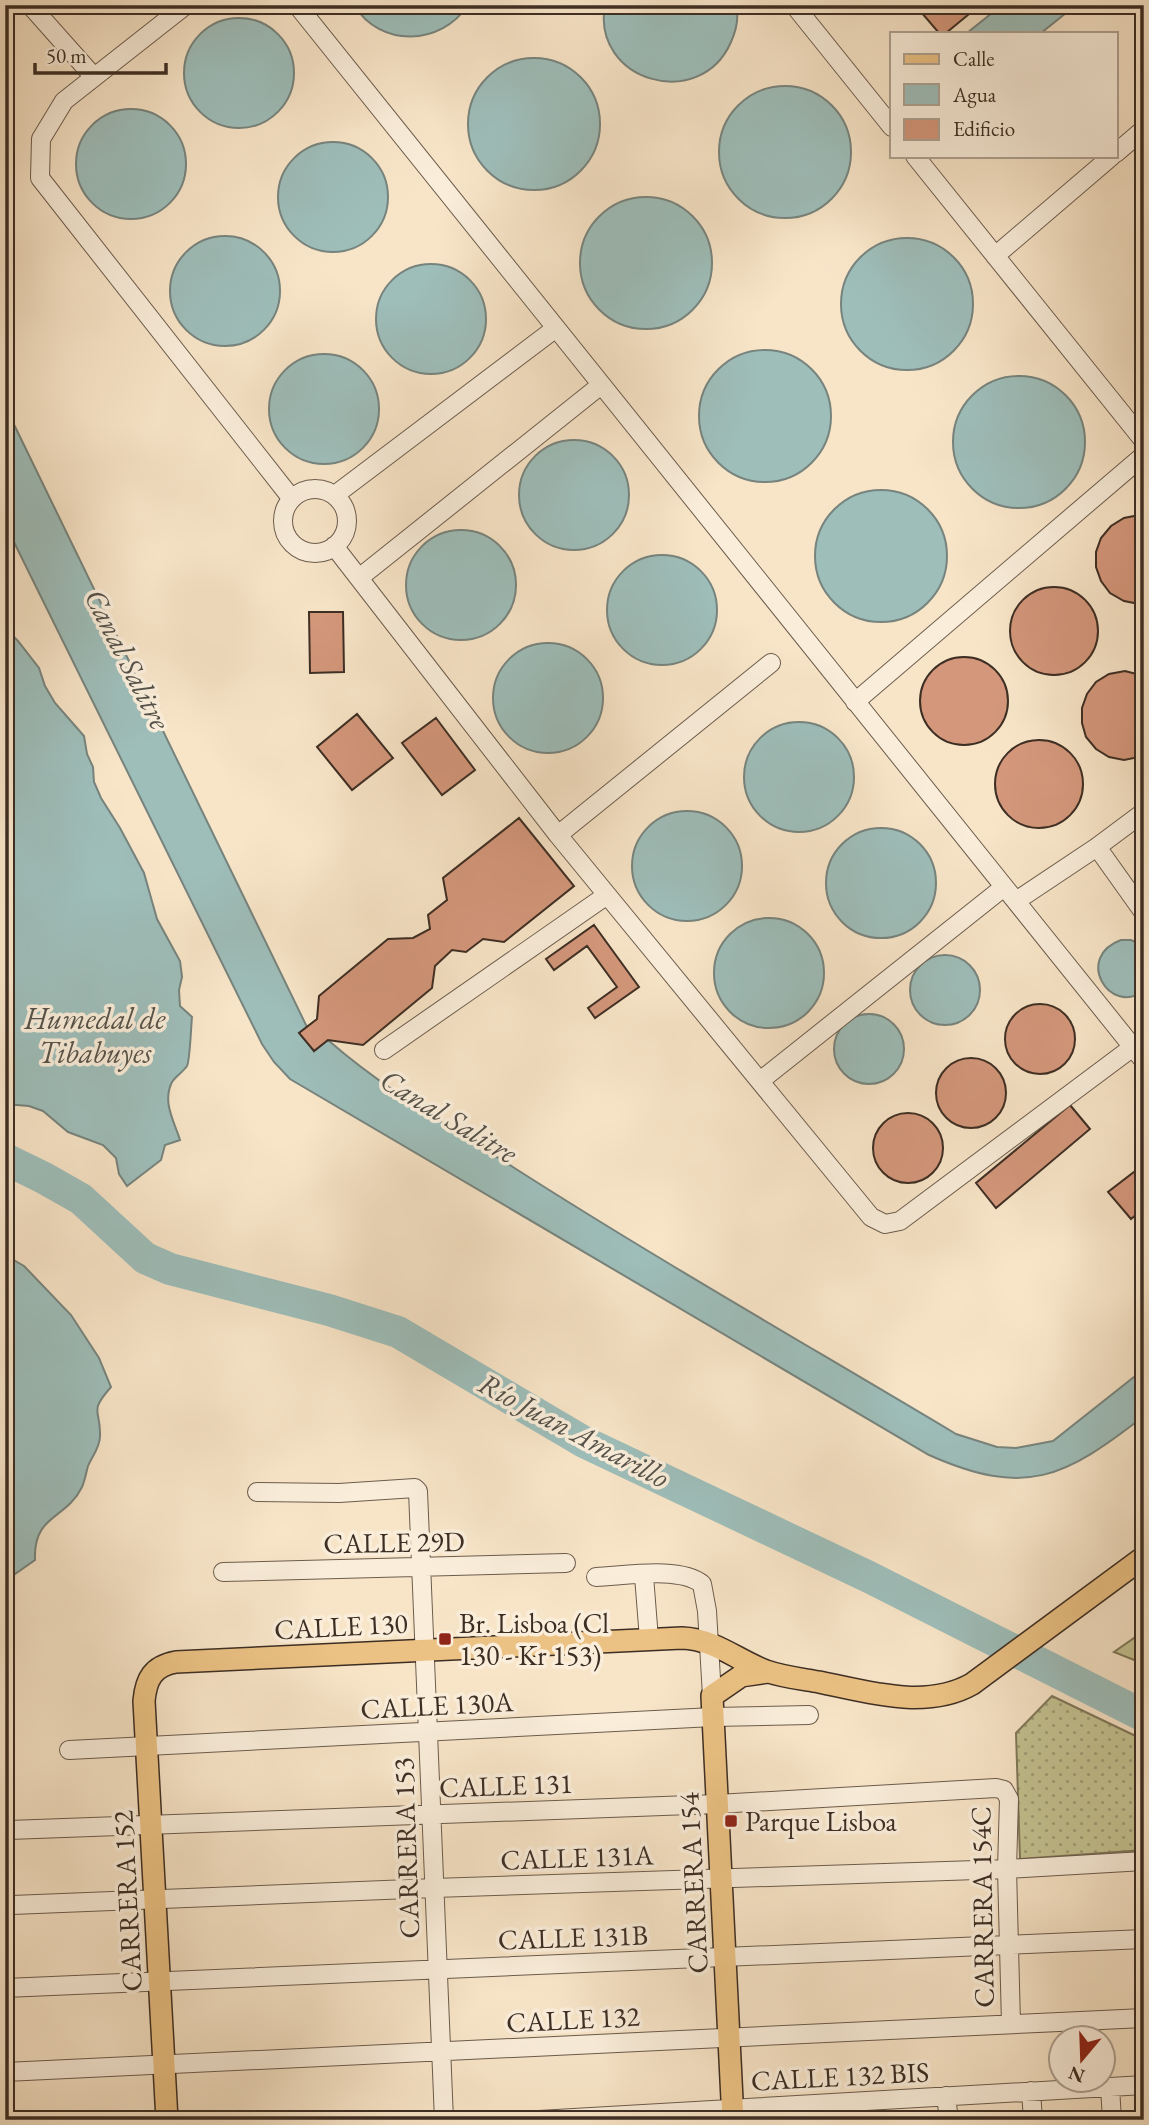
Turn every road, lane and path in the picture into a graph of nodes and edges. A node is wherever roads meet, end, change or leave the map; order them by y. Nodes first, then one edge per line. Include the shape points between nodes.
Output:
1 (30, 5) edge
2 (186, 5) edge
3 (297, 5) edge
4 (794, 5) edge
5 (94, 77) junction
6 (890, 125) edge
7 (1144, 129) edge
8 (1118, 151) edge
9 (917, 158) edge
10 (1109, 158) edge
11 (995, 256) junction
12 (556, 328) junction
13 (601, 385) junction
14 (1144, 441) edge
15 (1144, 455) edge
16 (335, 495) junction
17 (292, 499) junction
18 (334, 546) junction
19 (359, 578) junction
20 (771, 663) dead end
21 (855, 702) junction
22 (1144, 812) edge
23 (558, 835) junction
24 (1097, 848) junction
25 (1004, 887) junction
26 (607, 895) junction
27 (1016, 901) junction
28 (1144, 913) edge
29 (384, 1050) dead end
30 (1139, 1054) edge
31 (761, 1081) junction
32 (257, 1492) dead end
33 (1144, 1557) edge
34 (566, 1563) dead end
35 (420, 1568) junction
36 (223, 1572) dead end
37 (644, 1576) junction
38 (596, 1577) dead end
39 (649, 1639) junction
40 (709, 1643) junction
41 (424, 1650) junction
42 (768, 1672) junction
43 (148, 1679) joint
44 (713, 1706) junction
45 (809, 1715) dead end
46 (427, 1732) junction
47 (146, 1746) junction
48 (69, 1750) dead end
49 (1004, 1790) joint
50 (717, 1804) junction
51 (431, 1814) junction
52 (150, 1825) junction
53 (9, 1829) dead end
54 (1144, 1861) edge
55 (1007, 1869) junction
56 (721, 1880) junction
57 (434, 1888) junction
58 (155, 1900) junction
59 (12, 1905) dead end
60 (1144, 1939) edge
61 (1009, 1945) junction
62 (725, 1957) junction
63 (438, 1969) junction
64 (159, 1982) junction
65 (5, 1988) edge
66 (1144, 2018) edge
67 (1011, 2025) junction
68 (729, 2038) junction
69 (441, 2051) junction
70 (164, 2064) junction
71 (5, 2072) edge
72 (1144, 2085) edge
73 (1118, 2087) edge
74 (1048, 2090) edge
75 (1031, 2091) junction
76 (1110, 2094) edge
77 (946, 2096) junction
78 (868, 2101) junction
79 (733, 2114) edge
80 (167, 2120) edge
81 (444, 2120) edge
82 (539, 2120) edge
83 (869, 2120) edge
84 (948, 2120) edge
85 (1033, 2120) edge
86 (1112, 2120) edge

1 - 5 street
2 - 5 street
3 - 12 street
4 - 6 street
5 - 17 street via 64,101 40,139 40,178
7 - 8 street
9 - 11 street
10 - 11 street
11 - 14 street
12 - 13 street
12 - 16 street
13 - 19 street
13 - 21 street
15 - 21 street
16 - 17 street via 312,489
16 - 18 street via 347,515 342,538
17 - 18 street via 283,520 291,542 312,552
18 - 19 street
19 - 23 street
20 - 23 street
21 - 25 street
22 - 24 street
23 - 26 street
24 - 27 street
24 - 28 street
25 - 27 street
25 - 31 street
26 - 29 street
26 - 31 street
27 - 30 street
30 - 31 street via 900,1221 885,1224 871,1217
32 - 35 street, CARRERA 153 via 417,1489
33 - 42 main road via 959,1691 910,1698
34 - 35 street, CALLE 29D
35 - 36 street, CALLE 29D
35 - 41 street, CARRERA 153
37 - 38 street
37 - 39 street
37 - 40 street, CARRERA 154 via 679,1574 702,1584
39 - 40 main road, CALLE 130 via 690,1638
39 - 41 main road, CALLE 130
40 - 42 main road, CALLE 130
40 - 44 street, CARRERA 154
41 - 43 main road, CALLE 130 via 176,1662 155,1670
41 - 46 street, CARRERA 153
42 - 44 main road via 741,1676
43 - 47 main road, CARRERA 152
44 - 45 street, CALLE 130A
44 - 46 street, CALLE 130A
44 - 50 main road, CARRERA 154
46 - 47 street, CALLE 130A
46 - 51 street, CARRERA 153
47 - 48 street, CALLE 130A
47 - 52 main road, CARRERA 152
49 - 50 street, CALLE 131
49 - 55 street, CARRERA 154C via 1009,1799
50 - 51 street, CALLE 131
50 - 56 main road, CARRERA 154
51 - 52 street, CALLE 131
51 - 57 street, CARRERA 153
52 - 53 street, CALLE 131
52 - 58 main road, CARRERA 152
54 - 55 street, CALLE 131A
55 - 56 street, CALLE 131A
55 - 61 street, CARRERA 154C
56 - 57 street, CALLE 131A
56 - 62 main road, CARRERA 154
57 - 58 street, CALLE 131A
57 - 63 street, CARRERA 153
58 - 59 street, CALLE 131A
58 - 64 main road, CARRERA 152
60 - 61 street, CALLE 131B
61 - 62 street, CALLE 131B
61 - 67 street, CARRERA 154C
62 - 63 street, CALLE 131B
62 - 68 main road, CARRERA 154
63 - 64 street, CALLE 131B
63 - 69 street, CARRERA 153
64 - 65 street, CALLE 131B
64 - 70 main road, CARRERA 152
66 - 67 street, CALLE 132
67 - 68 street, CALLE 132
68 - 69 street, CALLE 132
68 - 79 main road, CARRERA 154
69 - 70 street, CALLE 132
69 - 81 street, CARRERA 153
70 - 71 street, CALLE 132
70 - 80 main road, CARRERA 152
72 - 73 street, CALLE 132 BIS
74 - 75 street, CALLE 132 BIS
75 - 77 street, CALLE 132 BIS
75 - 85 street
76 - 86 street
77 - 78 street, CALLE 132 BIS
77 - 84 street
78 - 79 street, CALLE 132 BIS
78 - 83 street
79 - 82 street, CALLE 132 BIS

